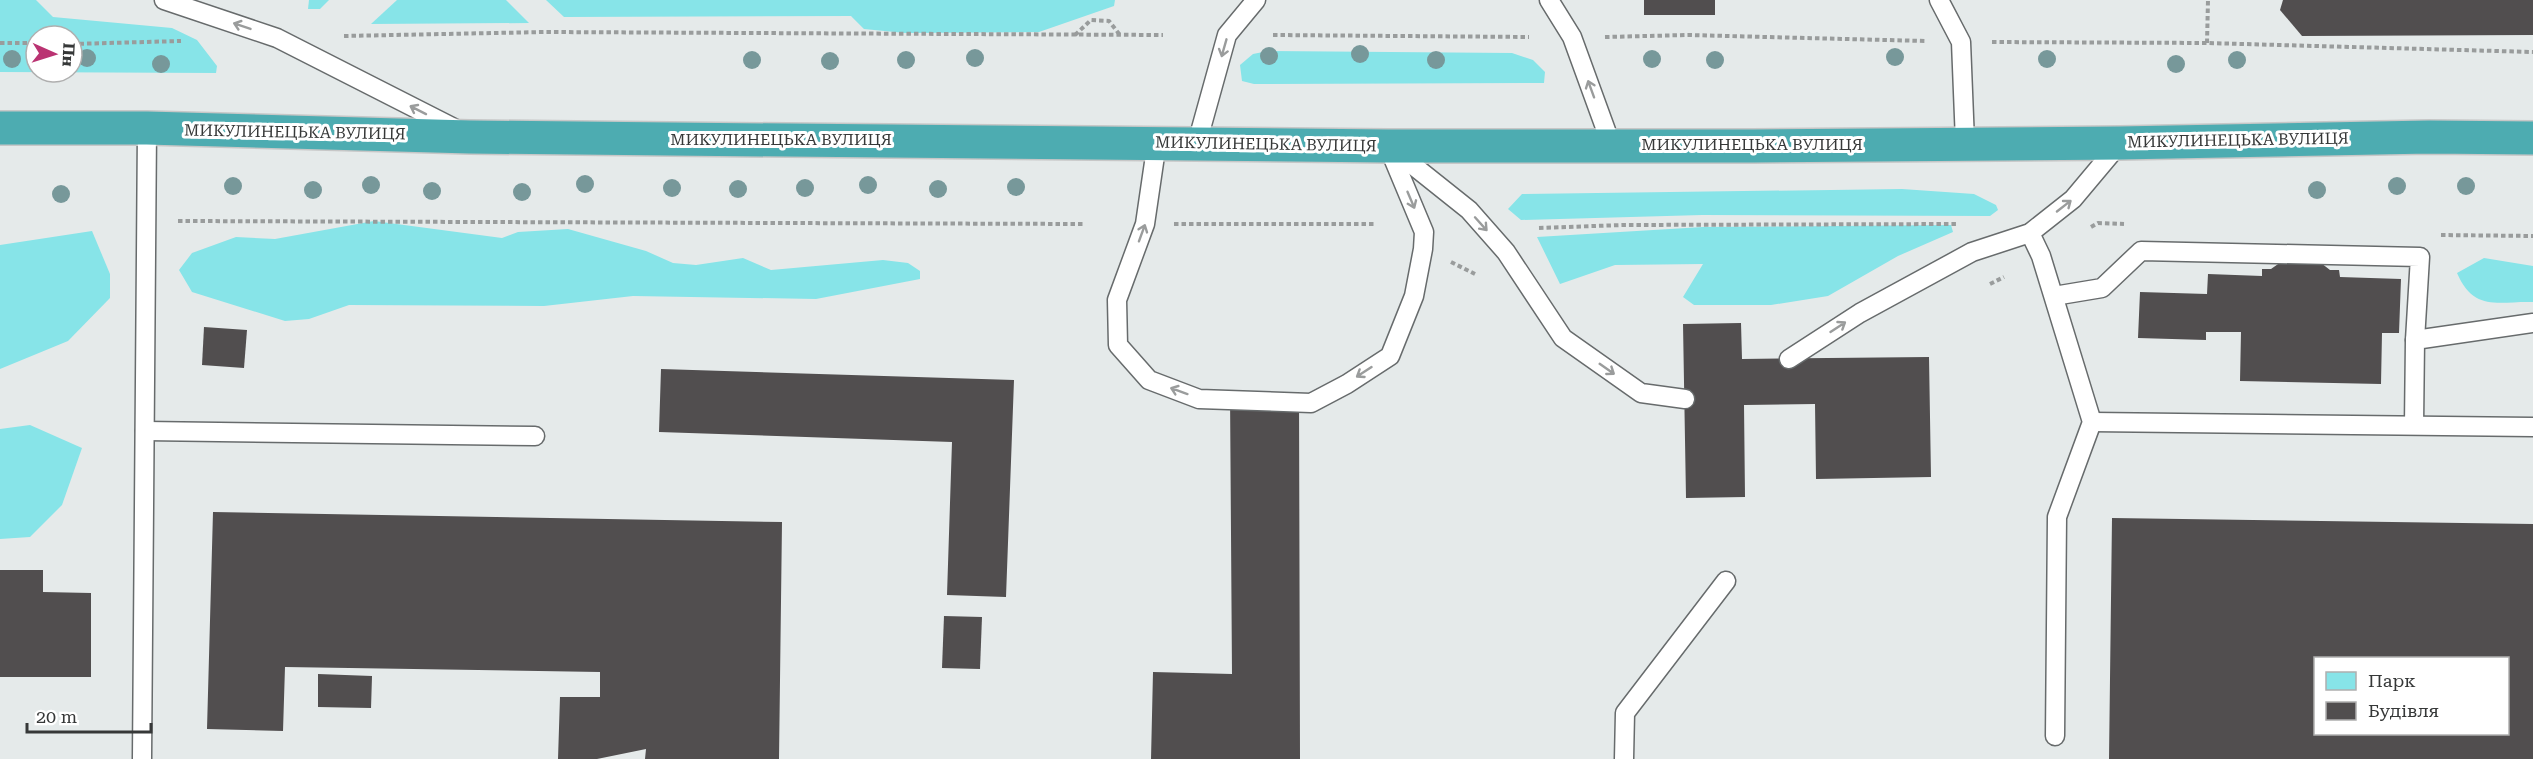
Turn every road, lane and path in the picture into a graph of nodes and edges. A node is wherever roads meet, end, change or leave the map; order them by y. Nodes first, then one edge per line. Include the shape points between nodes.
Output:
1 (164, 0) edge
2 (1256, 0) edge
3 (1549, 0) edge
4 (1939, 0) edge
5 (2208, 0) edge
6 (1075, 35) junction
7 (1163, 35) dead end
8 (1274, 35) dead end
9 (1120, 36) junction
10 (334, 37) dead end
11 (1529, 37) dead end
12 (1604, 37) dead end
13 (186, 41) dead end
14 (1961, 42) junction
15 (0, 43) edge
16 (24, 43) edge
17 (2207, 43) junction
18 (84, 44) edge
19 (2533, 52) edge
20 (0, 128) edge
21 (147, 128) junction
22 (470, 137) junction
23 (2533, 138) edge
24 (1157, 142) junction
25 (1197, 142) junction
26 (1965, 142) junction
27 (2120, 143) junction
28 (1611, 144) junction
29 (1388, 146) junction
30 (147, 220) junction
31 (1083, 224) dead end
32 (1145, 224) junction
33 (1374, 224) dead end
34 (1957, 224) dead end
35 (1539, 228) dead end
36 (2030, 233) junction
37 (1445, 259) dead end
38 (1475, 274) dead end
39 (2054, 296) junction
40 (2533, 323) edge
41 (2415, 340) junction
42 (1789, 359) dead end
43 (1685, 399) dead end
44 (2092, 422) junction
45 (2414, 426) junction
46 (2533, 427) edge
47 (144, 431) junction
48 (535, 436) dead end
49 (1726, 581) dead end
50 (2055, 736) dead end
51 (142, 759) edge
52 (1624, 759) edge

22 -> 1 lane via 277,38
2 -> 25 lane via 1227,35
28 -> 3 lane via 1572,37
4 - 14 lane
5 - 17 path
6 - 9 path
6 - 9 path via 1091,20 1109,21
6 - 10 path via 545,32
7 - 9 path
8 - 11 path
12 - 14 path via 1688,35
13 - 18 path
14 - 17 path
14 - 26 lane
15 - 16 path
17 - 19 path
20 - 21 highway, МИКУЛИНЕЦЬКА ВУЛИЦЯ
21 - 22 highway, МИКУЛИНЕЦЬКА ВУЛИЦЯ
21 - 30 lane
22 - 24 highway, МИКУЛИНЕЦЬКА ВУЛИЦЯ
23 - 27 highway, МИКУЛИНЕЦЬКА ВУЛИЦЯ
24 - 25 highway, МИКУЛИНЕЦЬКА ВУЛИЦЯ
24 - 32 lane
25 - 29 highway, МИКУЛИНЕЦЬКА ВУЛИЦЯ
26 - 27 highway, МИКУЛИНЕЦЬКА ВУЛИЦЯ
26 - 28 highway, МИКУЛИНЕЦЬКА ВУЛИЦЯ
36 -> 27 lane via 2073,199
28 - 29 highway, МИКУЛИНЕЦЬКА ВУЛИЦЯ
29 -> 32 lane via 1424,232 1414,296 1390,356 1311,403 1199,399 1149,380 1118,345 1117,300
29 -> 43 lane via 1469,210 1506,252 1563,338 1641,393
30 - 31 path
30 - 47 lane
32 - 33 path
34 - 35 path
36 - 39 lane
42 -> 36 lane via 1860,313 1972,252
37 - 38 path
39 - 41 lane via 2102,288 2141,250 2420,257
39 - 44 lane
40 - 41 lane
41 - 45 lane
44 - 45 lane
44 - 50 lane via 2057,518
45 - 46 lane
47 - 48 lane
47 - 51 lane
49 - 52 lane via 1625,713

